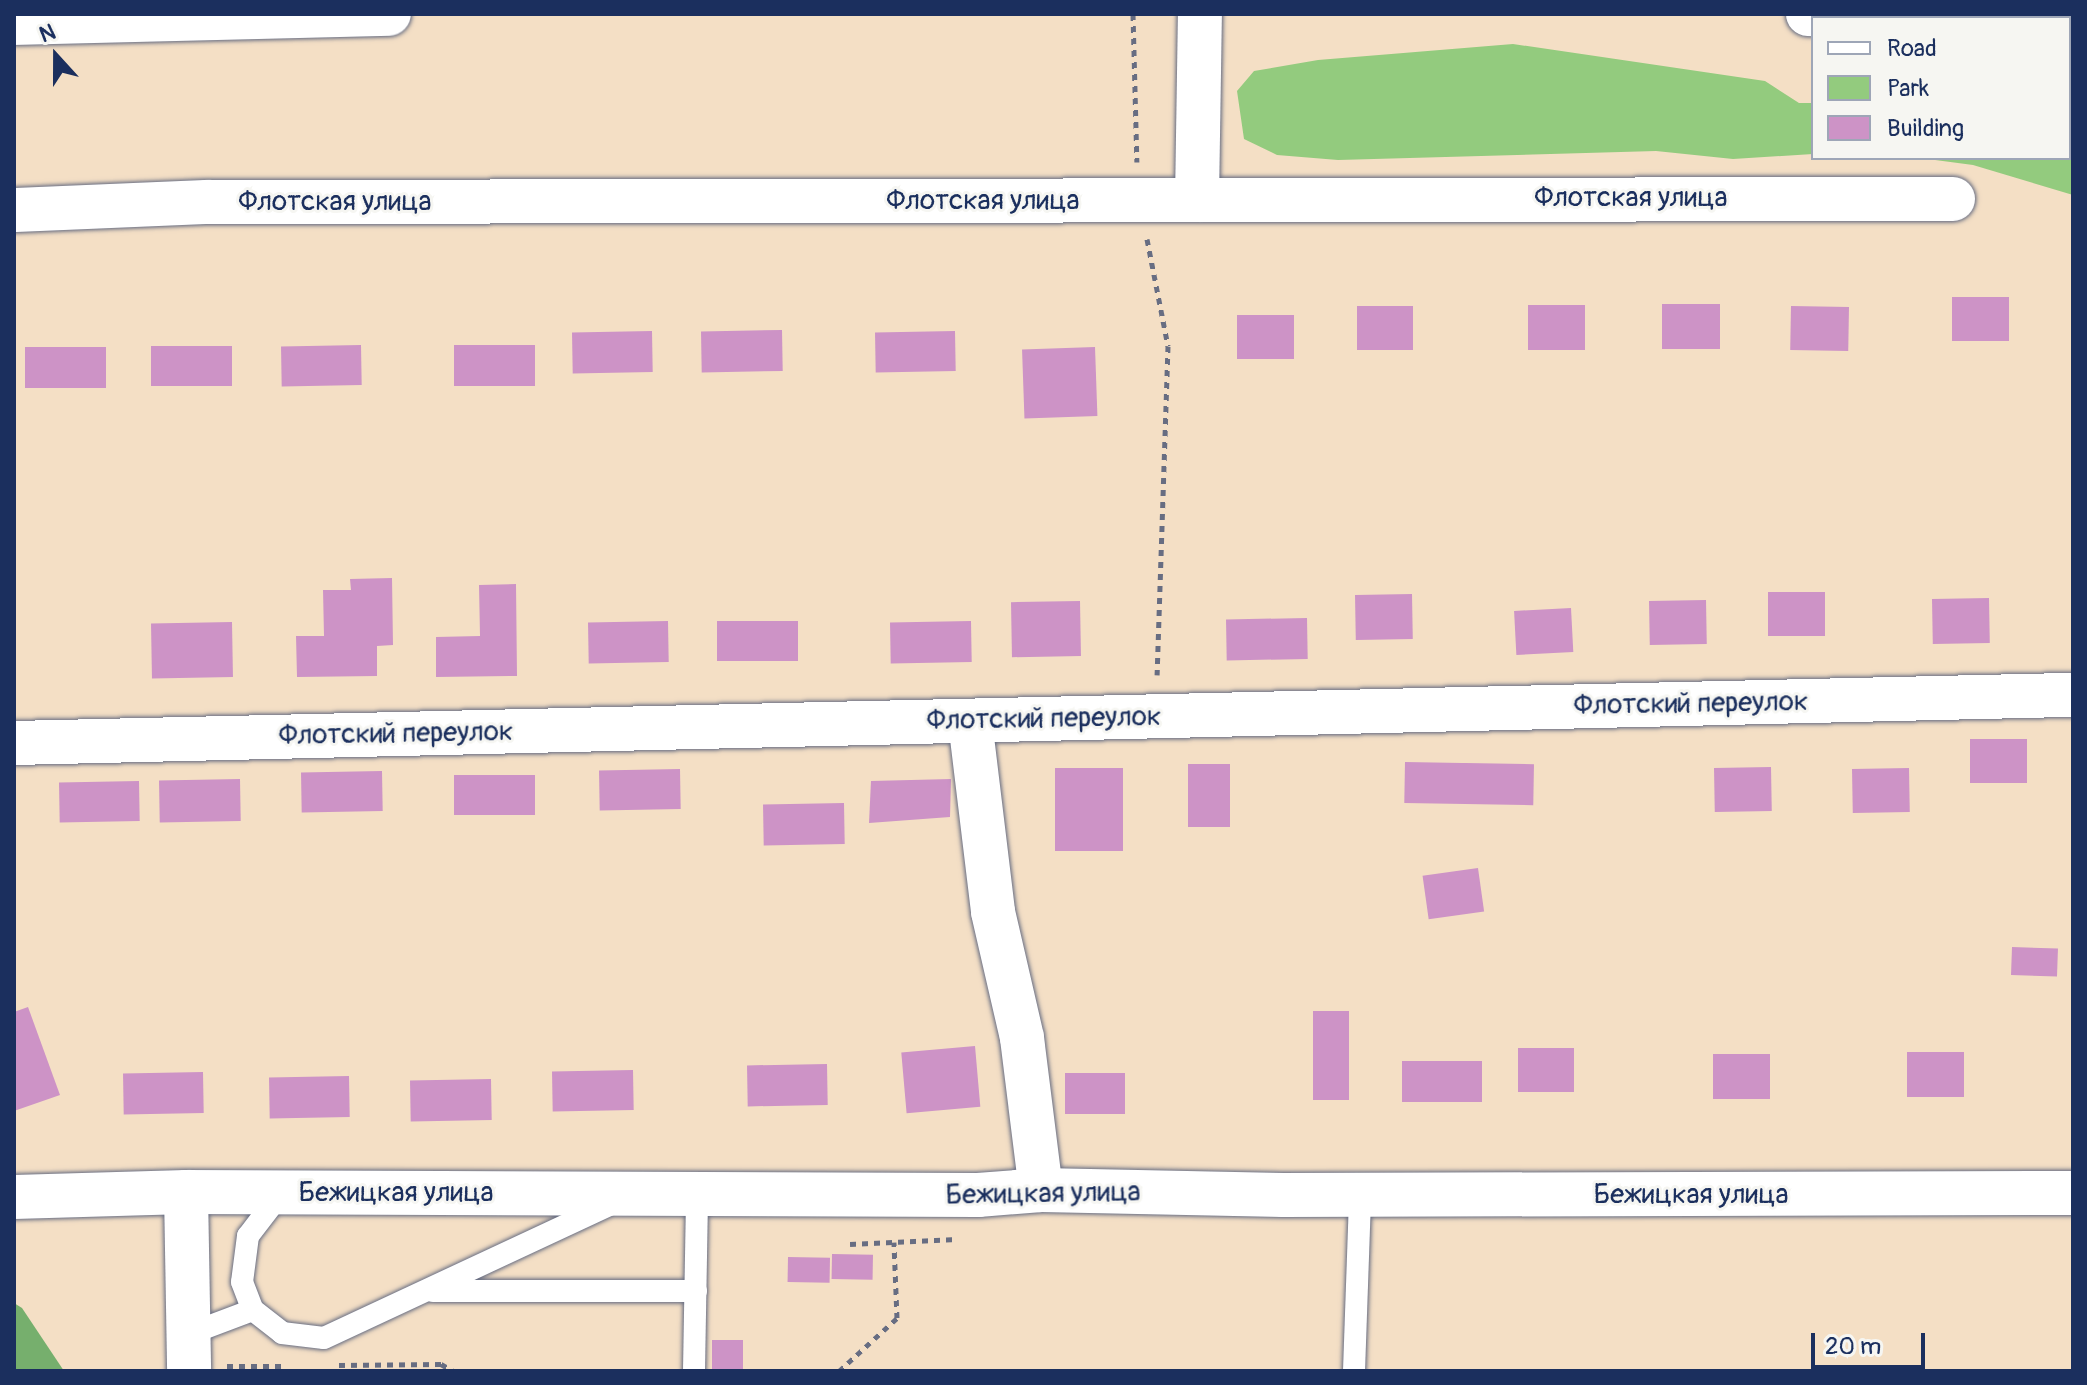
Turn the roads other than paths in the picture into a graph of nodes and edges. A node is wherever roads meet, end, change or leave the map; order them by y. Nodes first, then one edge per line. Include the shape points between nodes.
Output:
1 (389, 14) edge
2 (1200, 14) edge
3 (1808, 14) edge
4 (1867, 16) edge
5 (14, 23) edge
6 (1953, 199) dead end
7 (1197, 200) junction
8 (14, 210) edge
9 (2073, 695) edge
10 (970, 721) junction
11 (14, 743) edge
12 (1041, 1190) junction
13 (186, 1192) junction
14 (281, 1193) junction
15 (2073, 1193) edge
16 (631, 1194) junction
17 (697, 1194) junction
18 (1360, 1196) junction
19 (14, 1197) edge
20 (425, 1291) junction
21 (696, 1291) junction
22 (253, 1310) junction
23 (189, 1352) edge
24 (694, 1371) edge
25 (1354, 1371) edge

1 - 5 street
2 - 7 street
3 - 4 street
6 - 7 street, Флотская улица
7 - 8 street, Флотская улица via 207,202
9 - 10 street, Флотский переулок
10 - 11 street, Флотский переулок
10 - 12 street via 993,912 1022,1038
12 - 17 street, Бежицкая улица via 1008,1195
12 - 18 street, Бежицкая улица
13 - 14 street, Бежицкая улица
13 - 19 street, Бежицкая улица
13 - 23 street
14 - 16 street, Бежицкая улица
14 - 22 lane via 248,1236 242,1282
15 - 18 street, Бежицкая улица
16 - 17 street, Бежицкая улица
16 - 20 lane
17 - 21 lane
18 - 25 lane
20 - 21 lane
20 - 22 lane via 324,1338 282,1333
21 - 24 lane
22 - 23 lane

